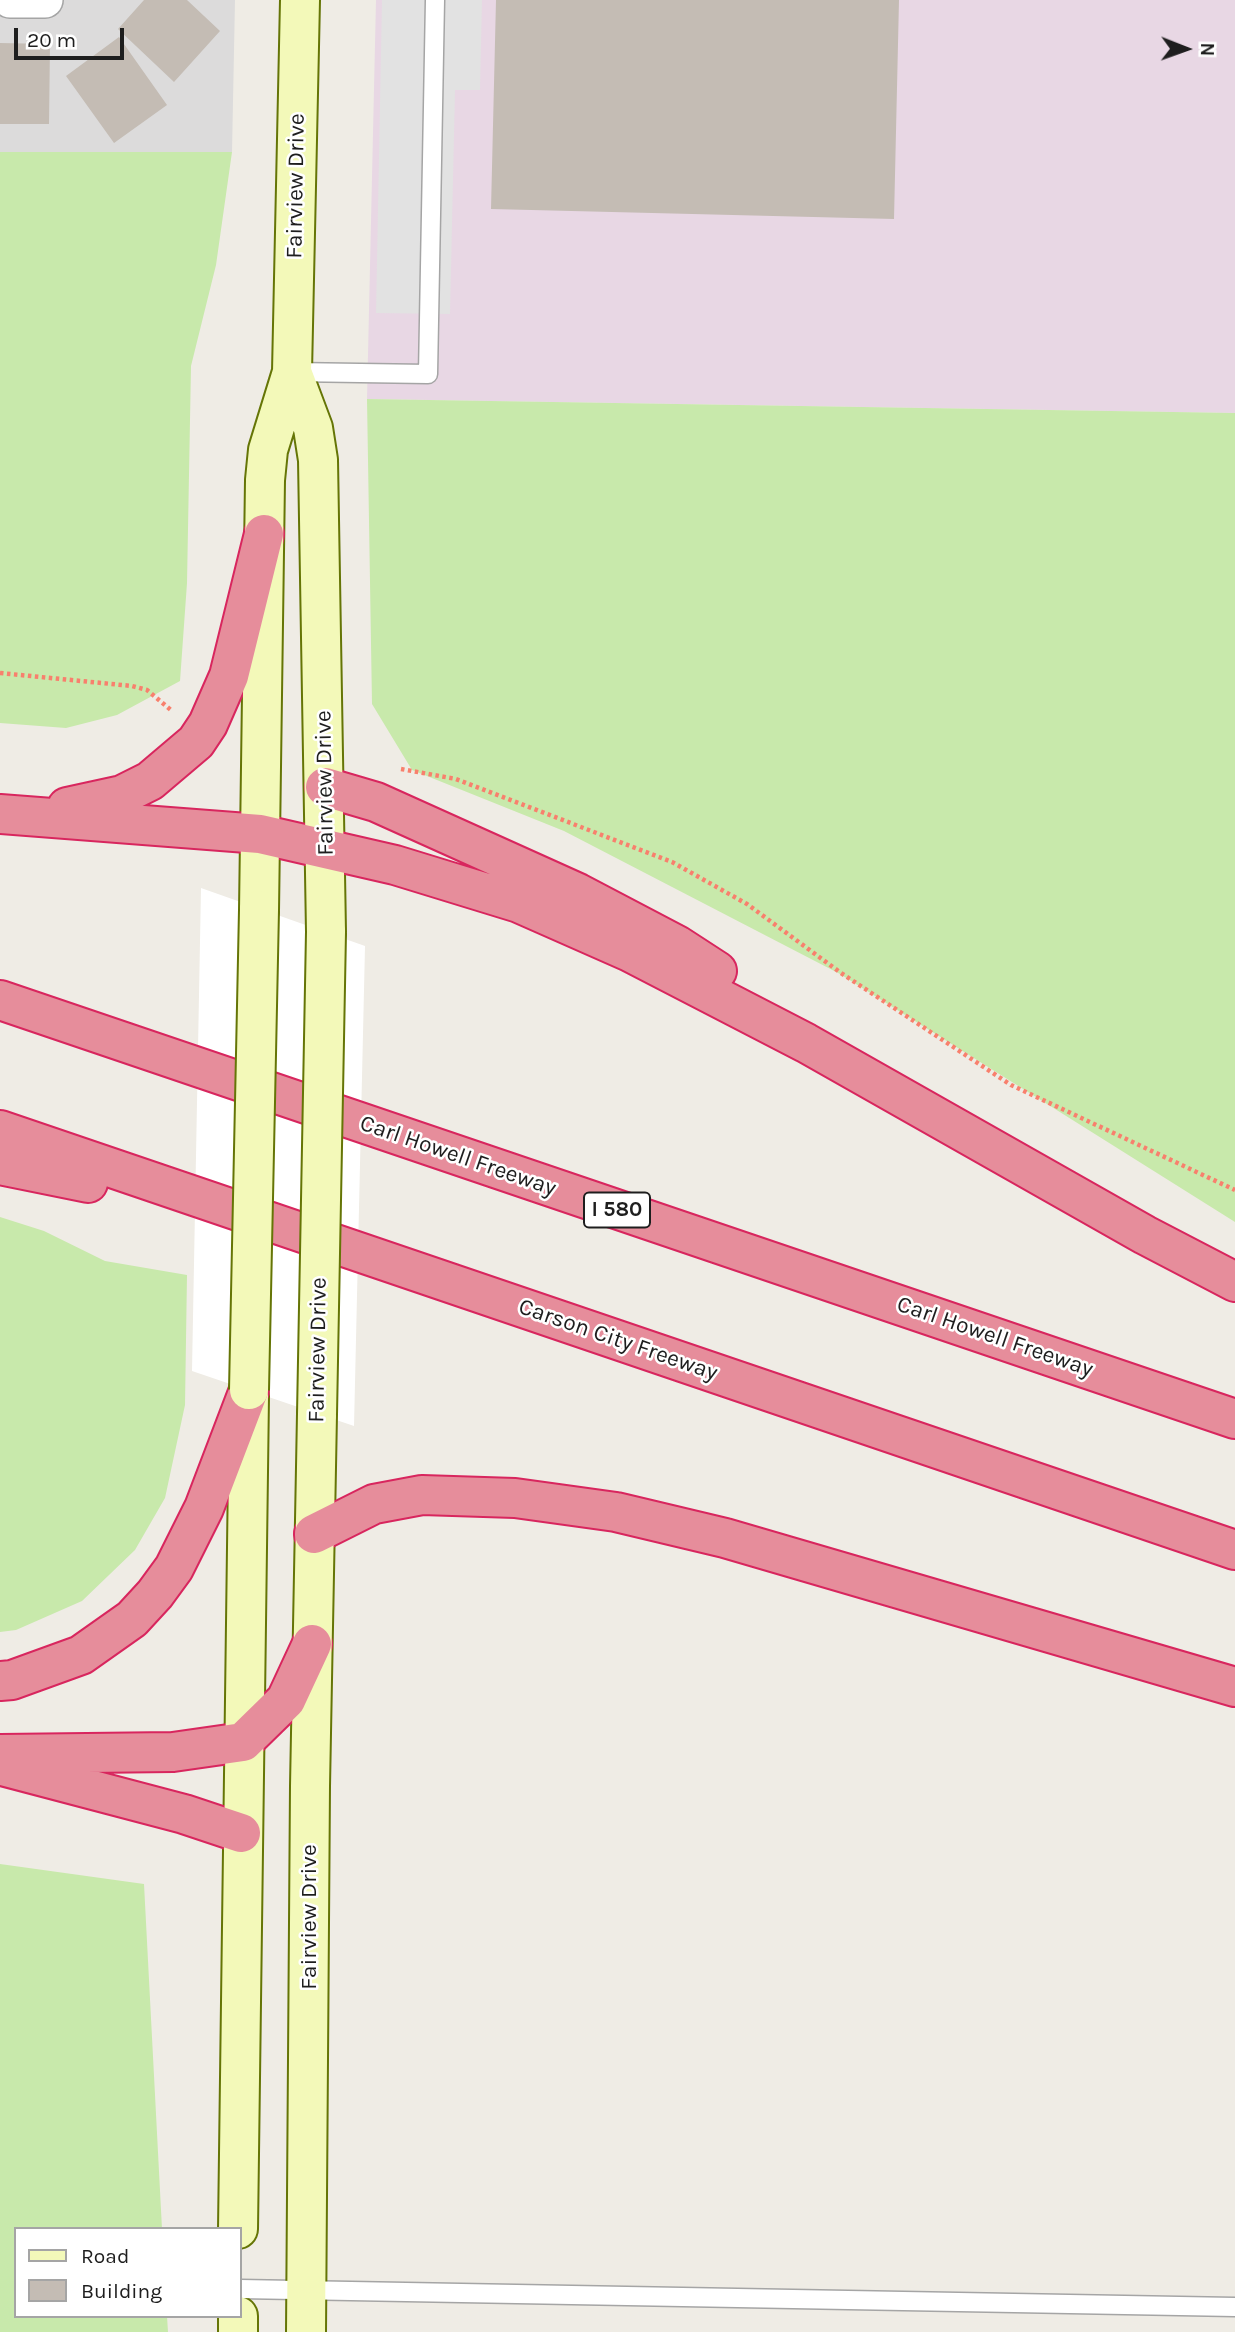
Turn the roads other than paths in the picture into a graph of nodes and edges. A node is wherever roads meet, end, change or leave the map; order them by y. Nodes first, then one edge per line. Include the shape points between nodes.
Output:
1 (10, 0) edge
2 (45, 0) edge
3 (300, 0) edge
4 (435, 0) edge
5 (292, 372) junction
6 (264, 534) junction
7 (325, 787) junction
8 (0, 813) edge
9 (260, 834) junction
10 (326, 848) junction
11 (0, 1000) edge
12 (806, 1043) junction
13 (0, 1130) edge
14 (0, 1165) edge
15 (388, 1262) junction
16 (1235, 1282) edge
17 (249, 1390) junction
18 (1235, 1419) edge
19 (314, 1534) junction
20 (1235, 1550) edge
21 (312, 1644) junction
22 (0, 1681) edge
23 (1235, 1687) edge
24 (243, 1742) junction
25 (0, 1754) edge
26 (0, 1766) edge
27 (241, 1833) junction
28 (239, 2227) edge
29 (242, 2289) edge
30 (306, 2290) junction
31 (1235, 2306) edge
32 (306, 2332) edge

1 - 2 street
3 - 5 main road, Fairview Drive
4 - 5 lane via 428,374
5 - 6 main road, Fairview Drive via 268,450
5 - 7 main road, Fairview Drive via 313,428 318,460
6 - 8 highway via 229,676 196,742 150,781 122,795 85,805
6 - 9 main road, Fairview Drive
7 - 10 main road, Fairview Drive
7 - 12 highway via 376,802 644,927 736,984
8 - 9 highway
9 - 10 highway
9 - 17 main road, Fairview Drive, bridge
10 - 12 highway via 473,887 541,911
10 - 19 main road, Fairview Drive, bridge
11 - 18 highway, Carl Howell Freeway / I 580
12 - 16 highway
13 - 15 highway, Carson City Freeway
14 - 15 highway via 105,1186
15 - 20 highway, Carson City Freeway
17 - 22 highway via 204,1508 174,1568 155,1594 132,1619 81,1655
17 - 24 main road, Fairview Drive
19 - 21 main road, Fairview Drive
19 - 23 highway via 374,1504 422,1495 515,1498 616,1512 725,1538
21 - 24 highway via 286,1700
21 - 30 main road, Fairview Drive
24 - 25 highway via 173,1752
24 - 27 main road, Fairview Drive
26 - 27 highway
27 - 28 main road, Fairview Drive
29 - 30 lane
30 - 31 lane
30 - 32 main road, Fairview Drive

